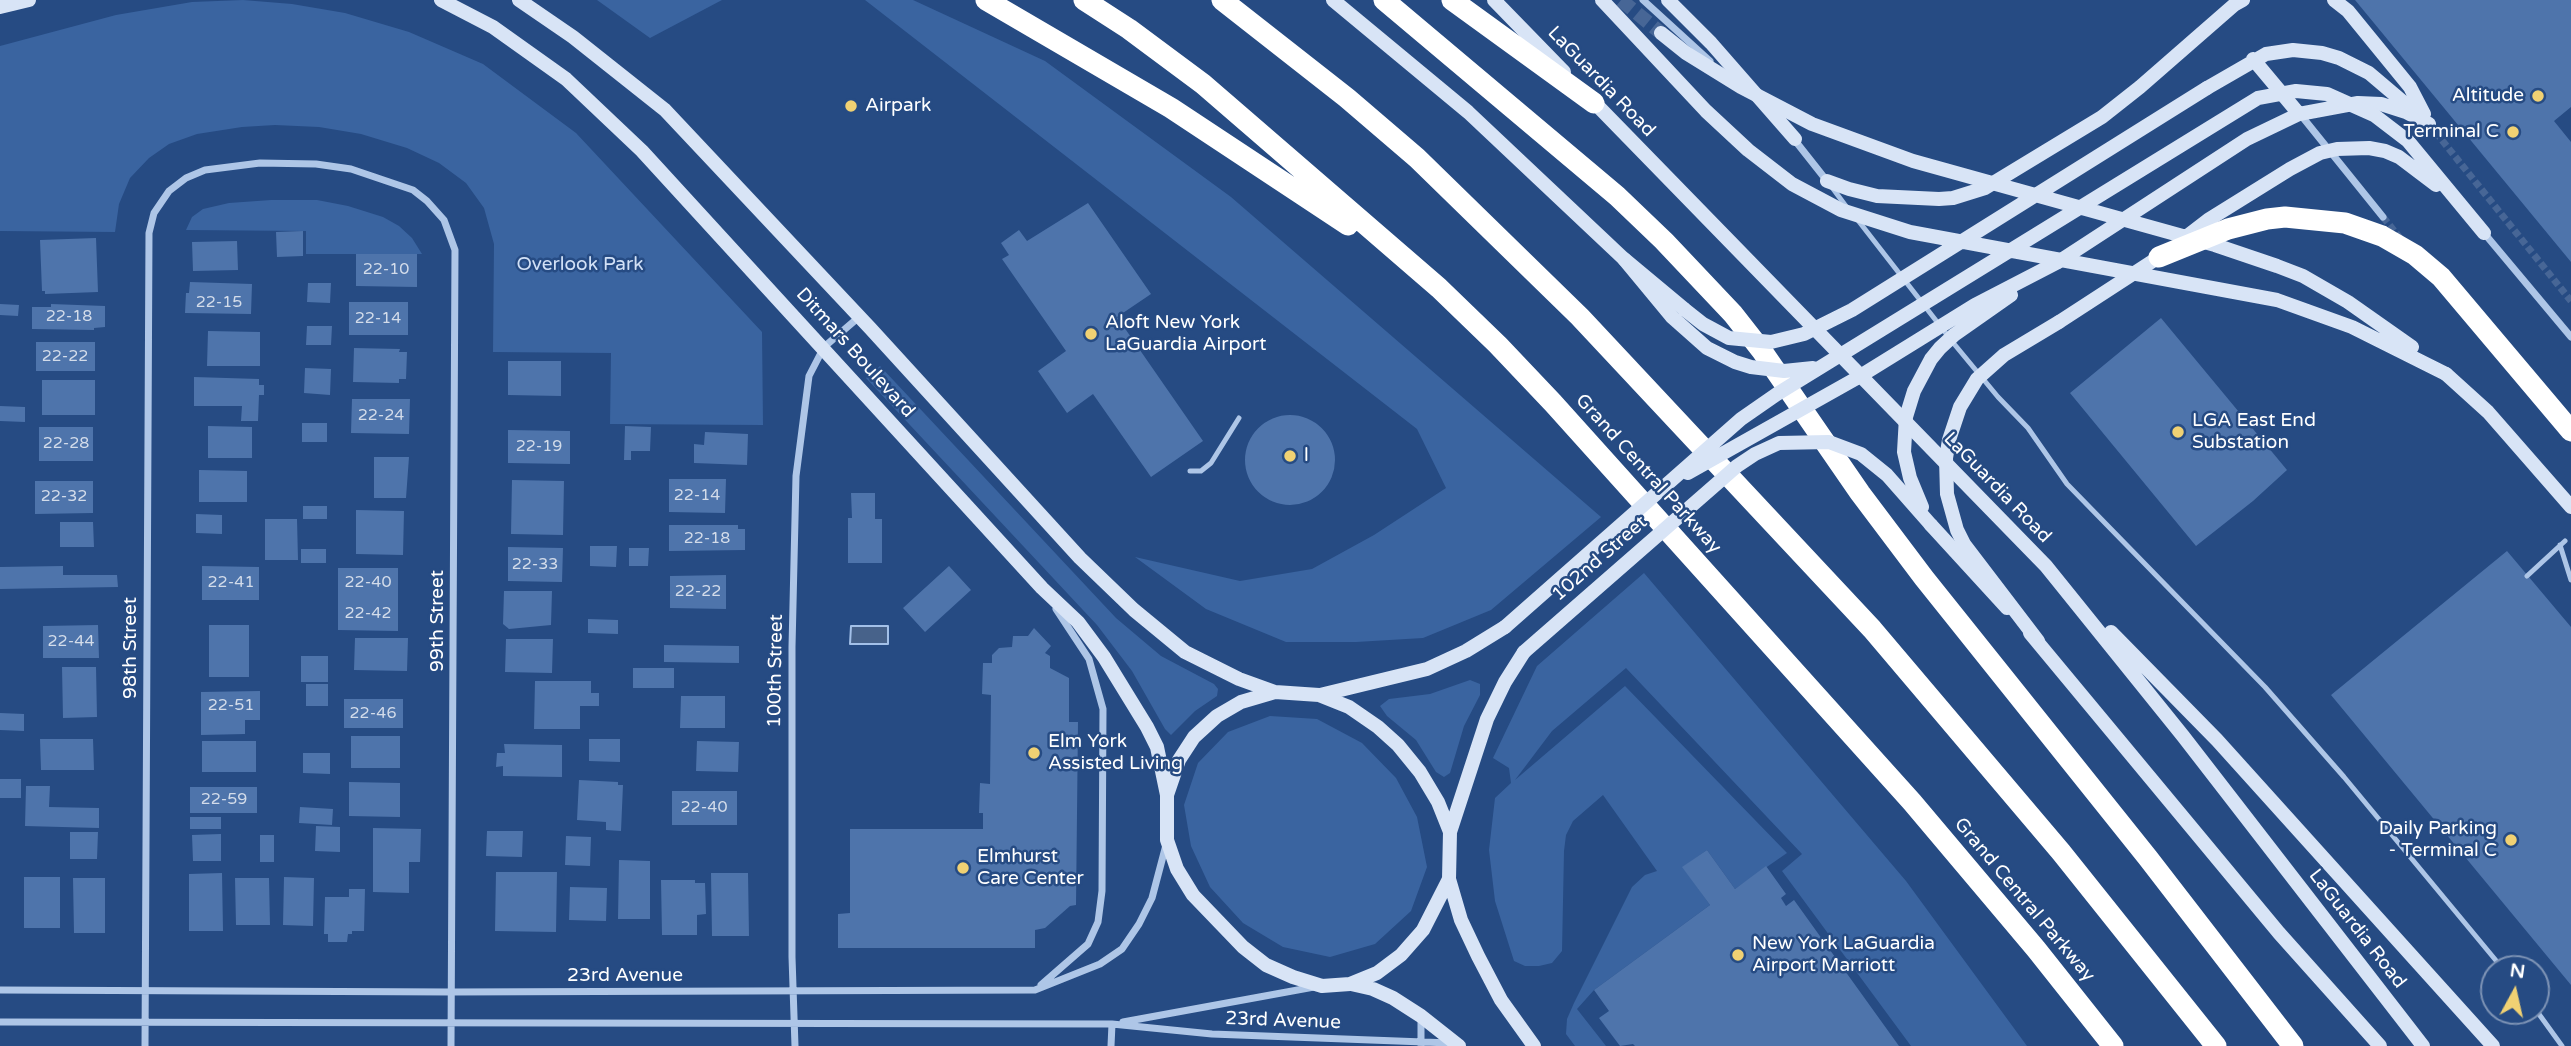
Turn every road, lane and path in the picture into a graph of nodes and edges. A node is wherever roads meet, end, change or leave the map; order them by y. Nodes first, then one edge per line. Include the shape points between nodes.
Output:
1 (29, 0) edge
2 (441, 0) edge
3 (519, 0) edge
4 (986, 0) edge
5 (1084, 0) edge
6 (1222, 0) edge
7 (1333, 0) edge
8 (1384, 0) edge
9 (1452, 0) edge
10 (1494, 0) edge
11 (1602, 0) edge
12 (1643, 0) edge
13 (1668, 0) edge
14 (2243, 0) edge
15 (2334, 0) edge
16 (0, 7) edge
17 (1661, 33) tunnel mouth
18 (2253, 59) junction
19 (1594, 103) junction
20 (2300, 114) junction
21 (2429, 124) junction
22 (1794, 139) junction
23 (1827, 181) junction
24 (2383, 217) tunnel mouth
25 (2484, 233) junction
26 (455, 250) joint
27 (2160, 257) junction
28 (1624, 259) junction
29 (2058, 262) junction
30 (1439, 288) junction
31 (859, 317) junction
32 (2571, 337) edge
33 (824, 347) junction
34 (1821, 367) junction
35 (2446, 374) junction
36 (1240, 418) dead end
37 (2571, 431) edge
38 (1190, 471) dead end
39 (1668, 485) junction
40 (2571, 507) edge
41 (1931, 525) junction
42 (2046, 566) junction
43 (2527, 576) dead end
44 (2571, 580) edge
45 (1042, 588) junction
46 (2038, 641) junction
47 (1275, 692) junction
48 (1319, 695) junction
49 (1167, 795) junction
50 (1450, 832) junction
51 (1167, 840) junction
52 (1449, 879) junction
53 (2490, 955) edge
54 (1350, 984) junction
55 (1322, 986) junction
56 (0, 990) edge
57 (1035, 990) junction
58 (145, 991) junction
59 (793, 991) junction
60 (452, 992) junction
61 (1421, 1016) junction
62 (0, 1022) edge
63 (145, 1023) junction
64 (452, 1023) junction
65 (794, 1024) junction
66 (1112, 1024) junction
67 (2547, 1025) edge
68 (1421, 1044) edge
69 (1457, 1044) edge
70 (145, 1046) edge
71 (451, 1046) edge
72 (795, 1046) edge
73 (1111, 1046) edge
74 (1534, 1046) edge
75 (2113, 1046) edge
76 (2216, 1046) edge
77 (2293, 1046) edge
78 (2380, 1046) edge
79 (2423, 1046) edge
80 (2493, 1046) edge
81 (2562, 1046) edge

1 - 16 street
2 - 33 street, Ditmars Boulevard via 494,27 566,79 642,151
3 - 31 street, Ditmars Boulevard via 664,110
4 - 30 highway via 1171,107
5 - 30 highway, Grand Central Parkway via 1203,84
6 - 76 highway via 1417,158 1580,317 1759,505 1872,629 2061,852
7 - 28 street via 1468,112
8 - 77 highway via 1616,196 1733,314 1924,578
9 - 19 highway
10 - 19 street, LaGuardia Road
11 - 35 street, bridge via 1748,150 1792,184 1841,210 1910,233 2277,300 2353,327
12 - 22 street
13 - 22 street
14 - 23 street via 2102,117 1985,188 1953,198 1927,199 1877,196
15 - 21 street via 2410,87
17 - 35 street, bridge via 1776,107 1844,138 2214,245 2304,276 2376,321
18 - 20 street
18 - 21 street via 2293,50 2339,58 2380,80
18 - 28 street, bridge via 1852,310 1804,334 1759,342 1729,338 1684,309
19 - 42 street, LaGuardia Road
20 - 21 street via 2358,103 2381,104
20 - 24 street
20 - 29 street via 2247,139
22 - 23 street
23 - 53 lane via 1955,345 2028,428 2067,484 2265,687
25 - 27 street, bridge via 2438,187 2399,157 2353,147 2305,160 2208,220
25 - 32 street
25 - 34 street, bridge via 2393,128 2334,96 2283,92 2246,103
26 - 58 street, 98th Street via 444,220 413,190 351,169 316,164 260,163 205,170 186,177 169,191 154,213 149,233
26 - 60 street, 99th Street
27 - 37 highway, bridge via 2228,229 2276,218 2324,219 2382,236 2415,254 2441,277
27 - 46 street, bridge via 1989,366 1968,393 1954,424 1945,477 1957,530 1972,557
28 - 34 street, bridge via 1672,317 1713,352 1769,370
29 - 39 street, bridge via 1975,305
29 - 41 street, bridge via 1954,335 1918,380 1906,417 1904,452 1914,491
30 - 75 highway, Grand Central Parkway via 1553,403 1821,698
31 - 33 street, 100th Street
31 - 47 street, Ditmars Boulevard via 1080,558 1134,610 1185,652
33 - 45 street, Ditmars Boulevard
33 - 59 street, 100th Street via 809,376 796,476
34 - 39 street, bridge via 1741,419
35 - 40 street via 2488,412
36 - 38 lane via 1211,463 1202,471
39 - 48 street, 102nd Street, bridge via 1504,627 1466,651 1427,669
41 - 46 street, bridge
41 - 50 street, 102nd Street, bridge via 1887,475 1861,454 1829,442 1779,443 1755,454 1524,652 1487,719
42 - 79 street, LaGuardia Road
42 - 80 street via 2217,740
43 - 44 lane via 2563,543
45 - 49 street, Ditmars Boulevard via 1077,622 1131,700 1157,747
45 - 57 street via 1089,659 1103,709 1102,891 1098,922 1088,944
46 - 78 street via 2279,933
47 - 48 street
47 - 49 street via 1241,702 1194,737 1179,760
48 - 50 street via 1349,707 1398,746 1426,782
49 - 51 street
50 - 52 street
51 - 55 street via 1193,895 1243,947 1266,965
51 - 57 street, 23rd Avenue via 1152,898 1122,949 1100,964
52 - 54 street via 1423,930 1401,955 1377,973
52 - 74 street via 1478,956 1501,1000
54 - 55 street
54 - 61 street via 1374,989
55 - 66 street, 23rd Avenue
56 - 58 street, 23rd Avenue
57 - 59 street, 23rd Avenue
58 - 60 street, 23rd Avenue
58 - 63 street, 98th Street
59 - 60 street, 23rd Avenue
59 - 65 street, 100th Street
60 - 64 street, 99th Street
61 - 68 street
61 - 69 street
62 - 63 street, 23rd Avenue
63 - 64 street, 23rd Avenue
63 - 70 street, 98th Street
64 - 65 street, 23rd Avenue
64 - 71 street
65 - 66 street, 23rd Avenue
65 - 72 street, 100th Street
66 - 68 street, 23rd Avenue via 1212,1034
66 - 73 street
67 - 81 lane
68 - 69 street, 23rd Avenue

